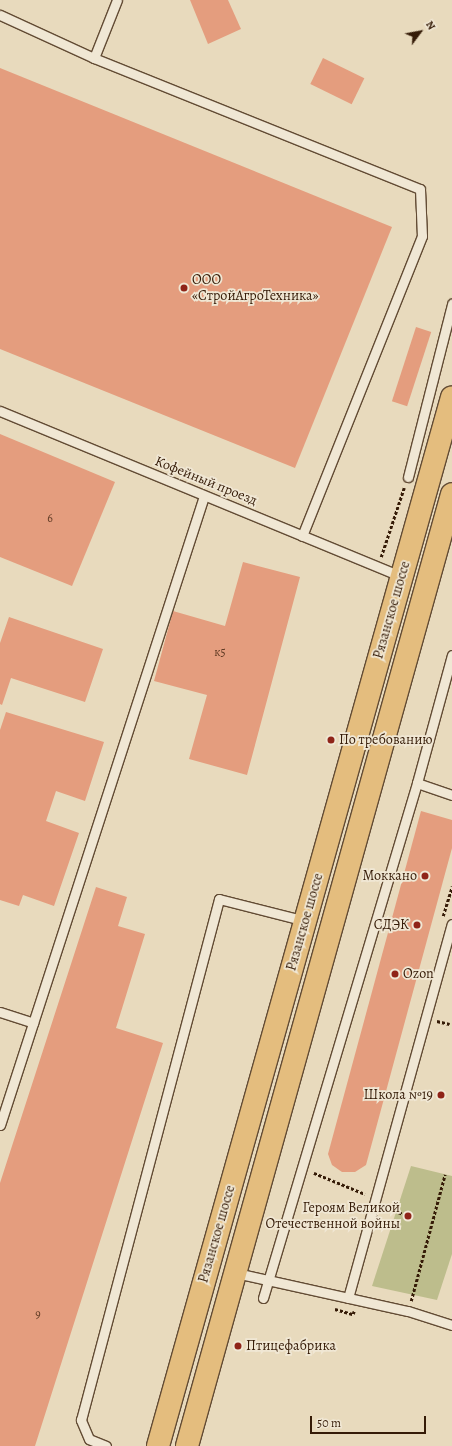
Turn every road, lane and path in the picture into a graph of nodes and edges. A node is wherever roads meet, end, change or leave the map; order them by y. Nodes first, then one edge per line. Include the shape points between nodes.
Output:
1 (117, 0) edge
2 (0, 15) edge
3 (94, 58) junction
4 (452, 304) edge
5 (452, 397) edge
6 (0, 411) edge
7 (408, 477) dead end
8 (452, 494) edge
9 (204, 496) junction
10 (302, 536) junction
11 (402, 577) junction
12 (452, 655) edge
13 (417, 783) junction
14 (452, 795) edge
15 (452, 886) edge
16 (305, 921) junction
17 (441, 924) dead end
18 (452, 924) edge
19 (0, 1012) edge
20 (33, 1023) junction
21 (0, 1125) edge
22 (315, 1167) dead end
23 (445, 1174) dead end
24 (367, 1187) dead end
25 (236, 1273) junction
26 (269, 1280) junction
27 (263, 1298) dead end
28 (348, 1298) junction
29 (408, 1311) junction
30 (452, 1325) edge
31 (106, 1446) edge
32 (158, 1446) edge
33 (187, 1446) edge

1 - 3 lane
2 - 3 lane
3 - 10 lane via 420,189 422,236
4 - 7 lane
5 - 11 main road, Рязанское шоссе
6 - 9 lane, Кофейный проезд
8 - 25 main road, Рязанское шоссе
9 - 10 lane, Кофейный проезд
9 - 20 lane
10 - 11 lane, Кофейный проезд
11 - 16 main road, Рязанское шоссе
12 - 13 lane
13 - 14 lane
13 - 26 lane via 288,1206
15 - 17 path
16 - 31 lane via 219,899 81,1420 89,1439
16 - 32 main road, Рязанское шоссе
18 - 28 lane
19 - 20 lane
20 - 21 lane
22 - 24 path via 313,1174 320,1177 365,1194
23 - 29 path
25 - 26 lane
25 - 33 main road, Рязанское шоссе
26 - 27 lane
26 - 28 lane
28 - 29 lane
29 - 30 lane

